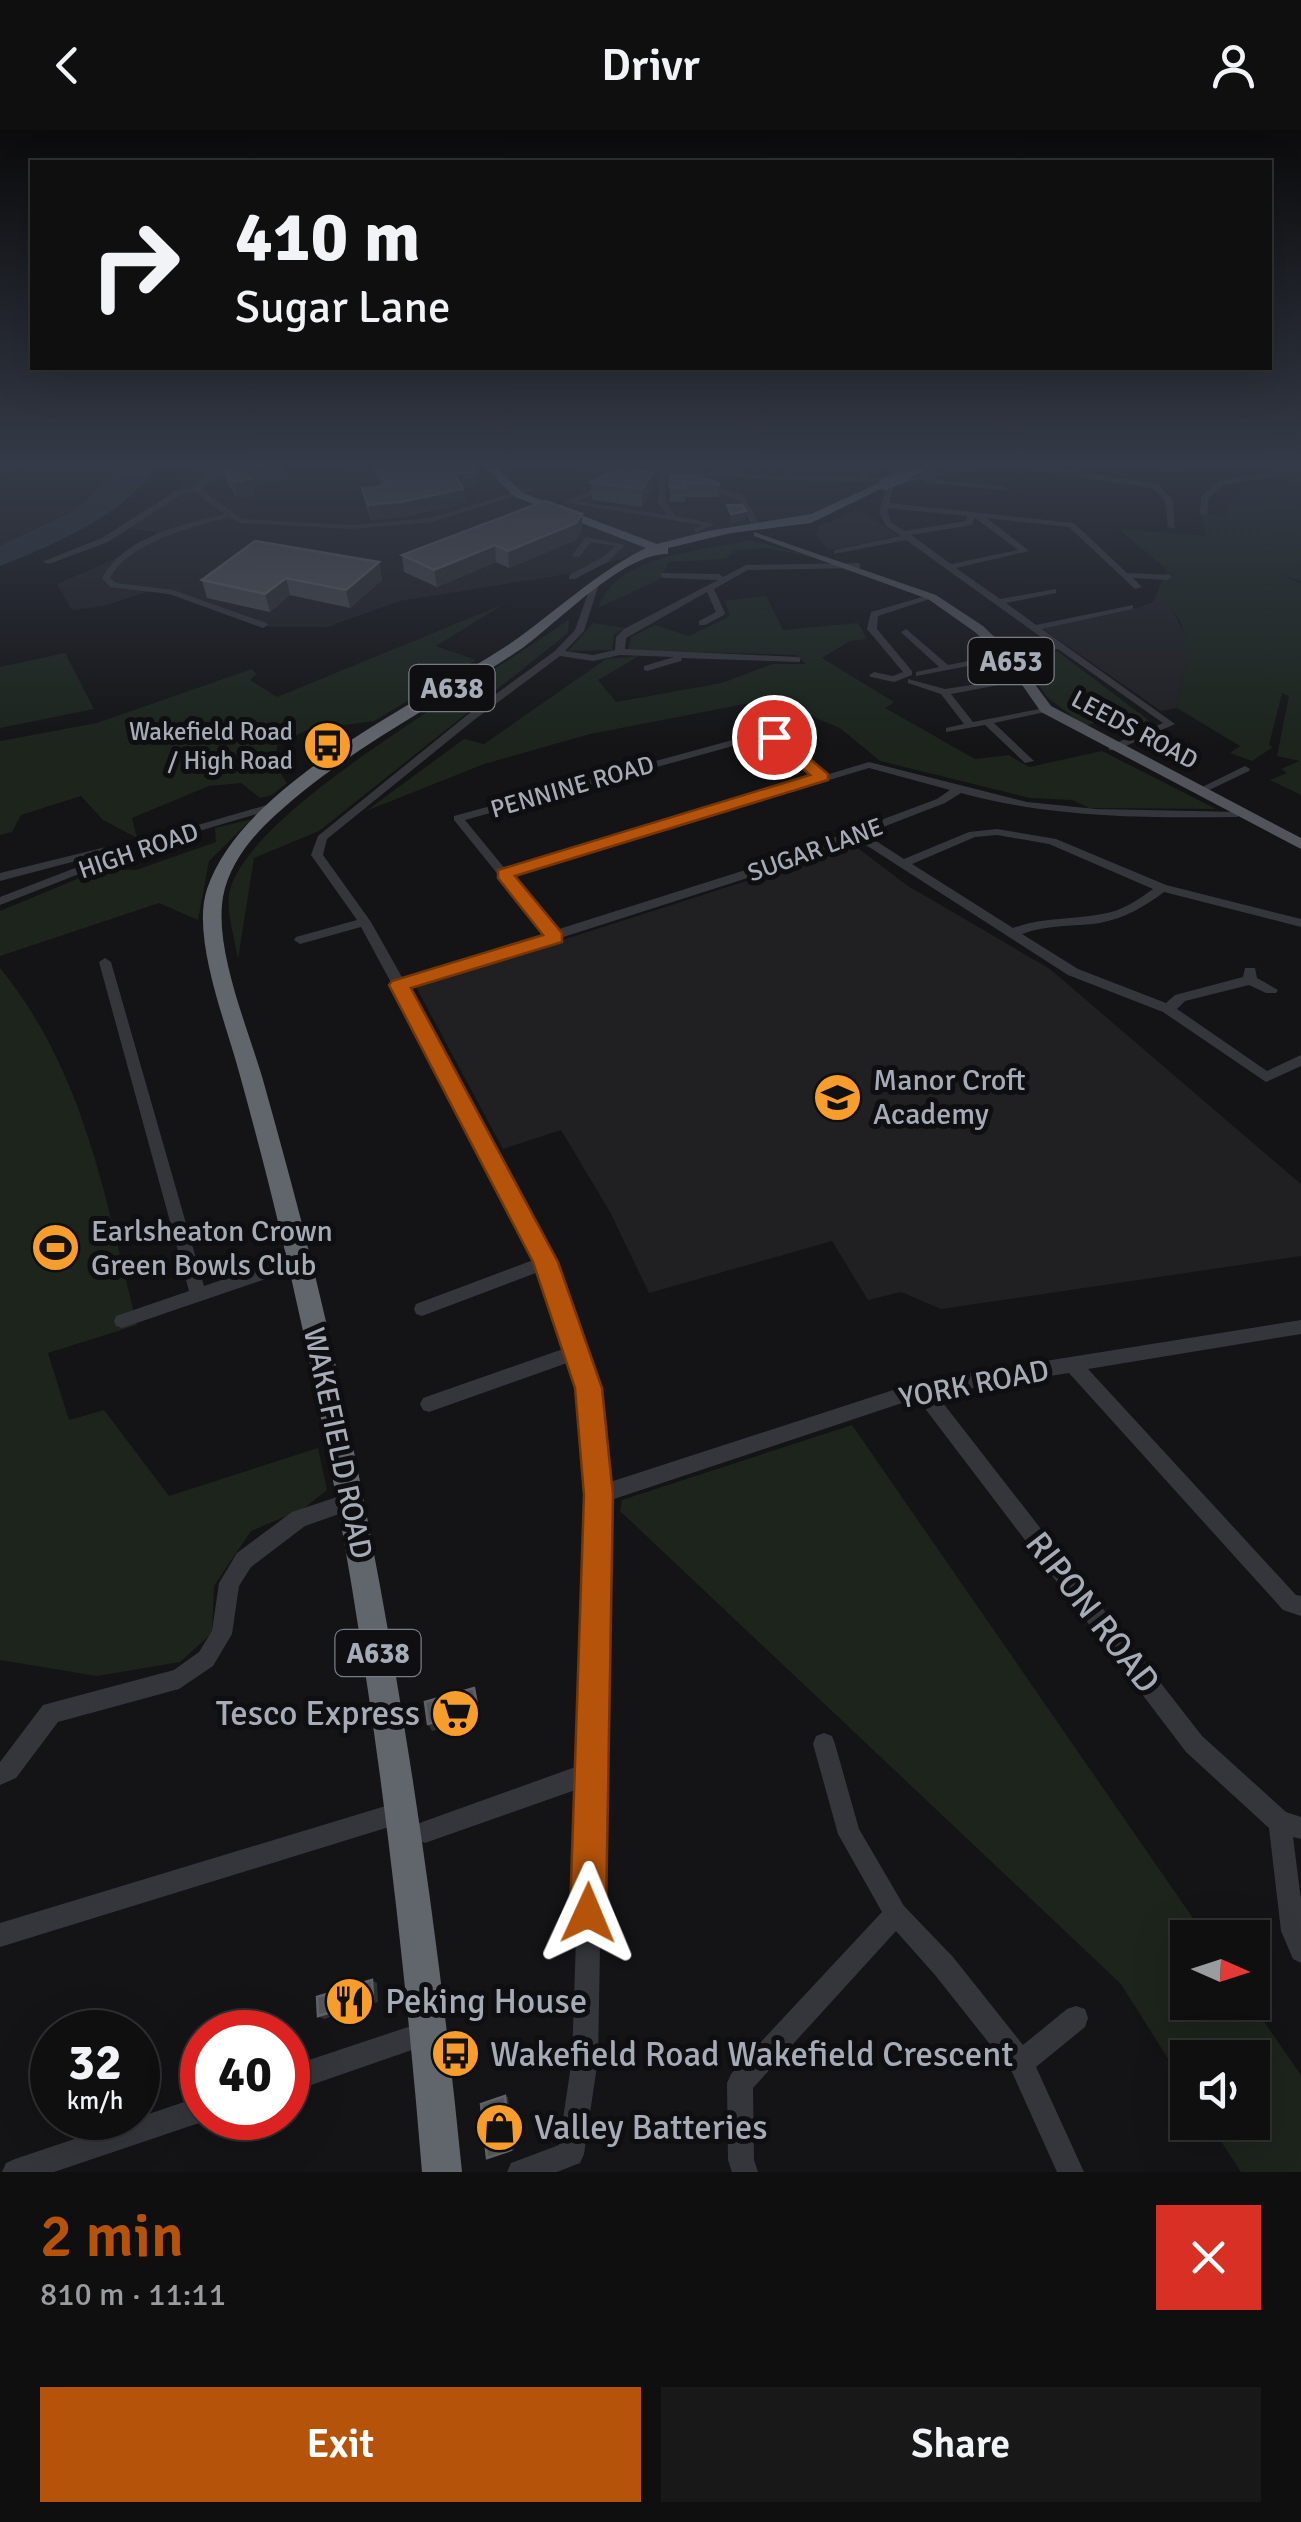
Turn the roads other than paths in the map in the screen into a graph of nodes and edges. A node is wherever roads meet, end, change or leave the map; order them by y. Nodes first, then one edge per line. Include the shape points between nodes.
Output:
1 (61, 556) edge
2 (126, 556) edge
3 (609, 556) edge
4 (632, 556) edge
5 (650, 556) edge
6 (828, 556) edge
7 (935, 556) edge
8 (998, 556) edge
9 (1110, 556) edge
10 (46, 562) dead end
11 (624, 566) junction
12 (857, 566) junction
13 (949, 566) junction
14 (664, 576) dead end
15 (1168, 577) dead end
16 (572, 578) dead end
17 (723, 578) junction
18 (594, 584) junction
19 (708, 586) junction
20 (1053, 591) dead end
21 (932, 597) junction
22 (997, 602) junction
23 (1130, 607) dead end
24 (702, 623) dead end
25 (263, 625) dead end
26 (1034, 628) junction
27 (906, 632) dead end
28 (1059, 646) junction
29 (620, 652) junction
30 (558, 653) junction
31 (679, 655) junction
32 (1010, 659) junction
33 (797, 660) dead end
34 (647, 668) dead end
35 (946, 669) junction
36 (874, 676) dead end
37 (1002, 682) dead end
38 (944, 692) junction
39 (1046, 710) junction
40 (988, 723) junction
41 (971, 726) junction
42 (950, 730) dead end
43 (1113, 748) junction
44 (1029, 761) dead end
45 (1245, 770) dead end
46 (822, 777) junction
47 (959, 789) junction
48 (1199, 792) junction
49 (277, 805) junction
50 (1237, 814) junction
51 (857, 834) junction
52 (154, 841) junction
53 (1301, 844) edge
54 (903, 864) junction
55 (504, 874) junction
56 (0, 876) edge
57 (1162, 888) junction
58 (0, 902) edge
59 (365, 922) junction
60 (1301, 922) edge
61 (1010, 934) junction
62 (556, 937) junction
63 (300, 940) dead end
64 (104, 962) dead end
65 (399, 985) junction
66 (1271, 990) dead end
67 (1168, 1008) junction
68 (1301, 1060) edge
69 (298, 1261) junction
70 (546, 1262) junction
71 (198, 1295) junction
72 (422, 1309) dead end
73 (122, 1321) dead end
74 (1301, 1327) edge
75 (579, 1351) junction
76 (1074, 1366) junction
77 (921, 1388) junction
78 (429, 1404) dead end
79 (598, 1495) junction
80 (352, 1501) junction
81 (1301, 1606) edge
82 (824, 1744) dead end
83 (591, 1773) junction
84 (0, 1774) edge
85 (413, 1822) junction
86 (1290, 1825) edge
87 (896, 1914) junction
88 (0, 1935) edge
89 (1301, 1951) edge
90 (1076, 2018) dead end
91 (430, 2031) junction
92 (1021, 2063) junction
93 (310, 2072) edge
94 (180, 2116) edge
95 (1069, 2171) edge
96 (15, 2172) edge
97 (442, 2172) edge
98 (520, 2172) edge
99 (745, 2172) edge

1 - 10 street
2 - 25 street via 110,566 106,578 113,585 170,592
3 - 16 street
4 - 11 highway
5 - 11 highway, WAKEFIELD ROAD / A638
6 - 12 main road, LEEDS ROAD / A653
7 - 13 street
8 - 13 street
9 - 15 street via 1129,582
11 - 18 highway, WAKEFIELD ROAD / A638
12 - 17 street via 760,566
12 - 21 main road, LEEDS ROAD / A653
13 - 22 street
14 - 17 street
17 - 19 street
18 - 30 street via 579,630
18 - 49 highway, WAKEFIELD ROAD / A638 via 455,686 354,745
19 - 24 street via 721,613
19 - 29 street via 624,633
20 - 22 street
21 - 32 main road, LEEDS ROAD / A653
21 - 36 street via 874,614 872,629 909,672 894,679
22 - 26 street
23 - 26 street
26 - 28 street
27 - 35 street
28 - 32 street
28 - 43 street via 1170,724
29 - 30 street via 593,658
29 - 31 street
30 - 59 street via 322,838 317,855
31 - 33 street
31 - 34 street via 677,662
32 - 35 street
32 - 39 main road, LEEDS ROAD / A653
35 - 38 street via 915,677 919,687
37 - 38 street
38 - 41 street
39 - 40 street
39 - 43 main road, LEEDS ROAD / A653
40 - 41 street
40 - 44 street
41 - 42 street
43 - 48 main road, LEEDS ROAD / A653
45 - 48 street
46 - 47 street via 869,765
46 - 55 street
46 - 55 street, PENNINE ROAD via 784,742 762,735 458,818
47 - 50 street via 1112,816
47 - 51 street, SUGAR LANE
48 - 50 main road, LEEDS ROAD / A653
49 - 52 street, HIGH ROAD
49 - 69 highway, WAKEFIELD ROAD / A638 via 222,868 214,897 221,964
50 - 53 main road, LEEDS ROAD / A653
51 - 54 street
51 - 62 street, SUGAR LANE
52 - 56 street
52 - 58 street, HIGH ROAD
54 - 57 street via 972,834 997,832 1077,849
54 - 61 street
55 - 62 street, PENNINE ROAD
57 - 60 street
57 - 61 street via 1114,919 1040,923
59 - 63 street
59 - 65 street
61 - 67 street via 1073,972
62 - 65 street, SUGAR LANE
64 - 71 street
65 - 70 street
66 - 67 street via 1250,976
67 - 68 street via 1266,1078
69 - 71 street
69 - 80 highway, WAKEFIELD ROAD / A638
70 - 72 street
70 - 75 street
71 - 73 street
74 - 76 street, YORK ROAD
75 - 78 street
75 - 79 street
76 - 77 street, YORK ROAD
76 - 81 street via 1290,1603
77 - 79 street, YORK ROAD
77 - 86 street, RIPON ROAD via 1194,1744
79 - 83 street
80 - 84 street via 299,1519 244,1560 229,1583 222,1634 206,1659 178,1679 51,1712
80 - 85 highway, WAKEFIELD ROAD / A638
82 - 87 street via 850,1834
83 - 85 street
83 - 98 street via 585,2059 571,2154
85 - 88 street
85 - 91 highway, WAKEFIELD ROAD / A638
86 - 89 street, RIPON ROAD via 1293,1931
87 - 92 street
87 - 99 street via 740,2083
90 - 92 street
91 - 93 street
91 - 97 highway, WAKEFIELD ROAD / A638
92 - 95 street
94 - 96 street

